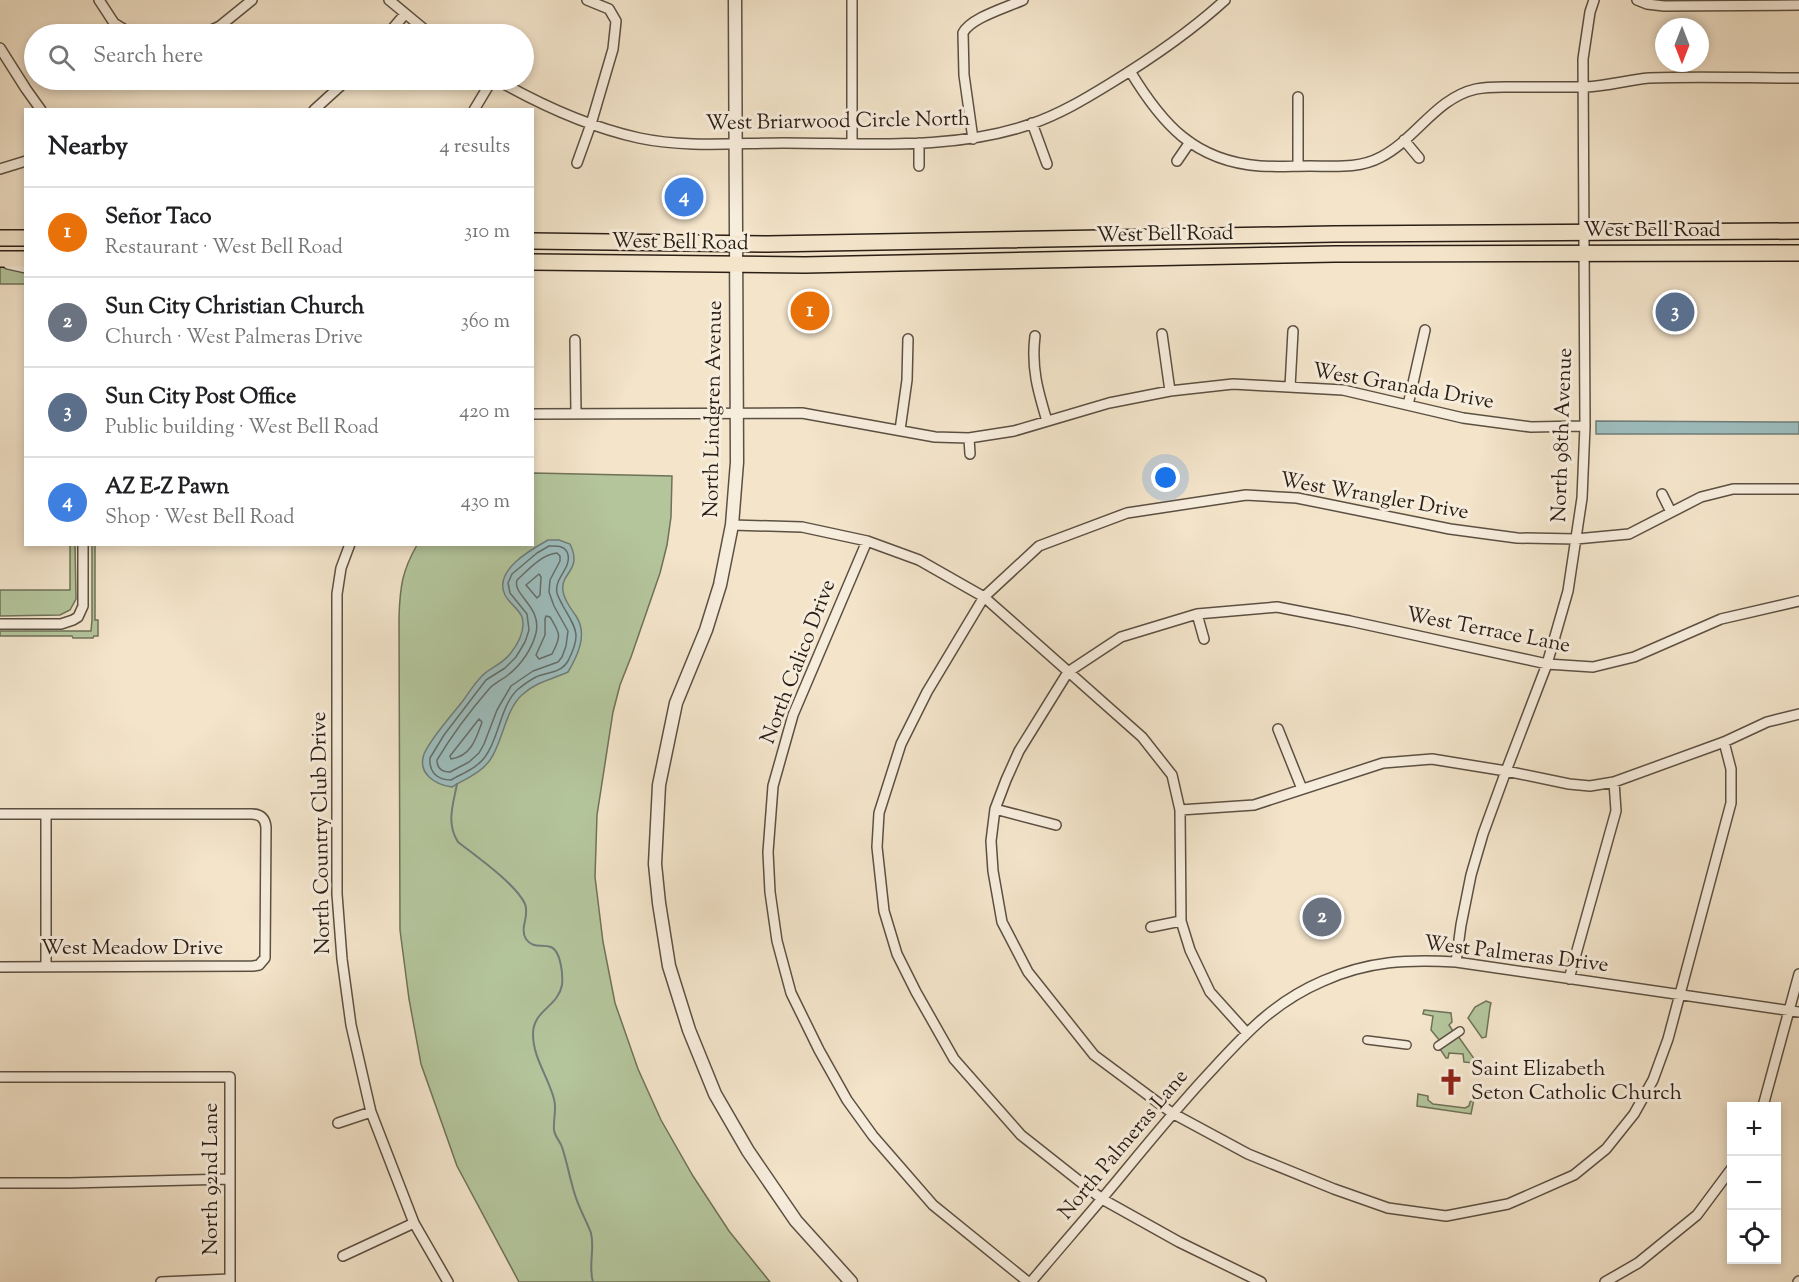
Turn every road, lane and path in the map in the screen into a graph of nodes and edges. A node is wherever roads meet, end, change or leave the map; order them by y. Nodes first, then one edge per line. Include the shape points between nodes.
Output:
1 (99, 0) edge
2 (252, 0) edge
3 (389, 0) edge
4 (587, 0) edge
5 (735, 0) edge
6 (852, 0) edge
7 (1023, 0) edge
8 (1225, 0) edge
9 (1594, 0) edge
10 (1637, 0) edge
11 (1750, 3) edge
12 (1799, 5) edge
13 (405, 14) junction
14 (116, 24) edge
15 (222, 24) edge
16 (396, 24) edge
17 (418, 24) edge
18 (0, 48) edge
19 (1130, 71) junction
20 (1799, 78) edge
21 (24, 86) edge
22 (1583, 87) junction
23 (27, 90) edge
24 (337, 90) edge
25 (486, 90) edge
26 (516, 90) edge
27 (1298, 97) dead end
28 (40, 108) edge
29 (317, 108) edge
30 (475, 108) edge
31 (1032, 123) junction
32 (591, 124) junction
33 (973, 139) junction
34 (1404, 140) junction
35 (1190, 142) junction
36 (735, 143) junction
37 (852, 143) junction
38 (918, 143) junction
39 (1419, 158) dead end
40 (1177, 161) dead end
41 (24, 162) edge
42 (577, 164) dead end
43 (1047, 164) dead end
44 (919, 166) dead end
45 (1298, 166) junction
46 (0, 169) edge
47 (1799, 231) edge
48 (1584, 233) junction
49 (0, 238) edge
50 (24, 238) edge
51 (534, 241) edge
52 (736, 244) junction
53 (1584, 252) junction
54 (1799, 253) edge
55 (24, 259) edge
56 (0, 261) edge
57 (534, 262) edge
58 (736, 264) junction
59 (24, 267) edge
60 (1425, 330) dead end
61 (1293, 331) dead end
62 (1162, 334) dead end
63 (1035, 336) dead end
64 (908, 339) dead end
65 (575, 340) dead end
66 (1290, 387) junction
67 (1170, 391) junction
68 (1408, 405) junction
69 (576, 413) junction
70 (736, 413) junction
71 (534, 414) edge
72 (1047, 421) junction
73 (1585, 426) junction
74 (900, 430) junction
75 (969, 438) junction
76 (970, 454) dead end
77 (1799, 489) edge
78 (1662, 494) dead end
79 (1671, 512) junction
80 (732, 525) junction
81 (1576, 539) junction
82 (867, 541) junction
83 (83, 546) edge
84 (349, 546) edge
85 (984, 597) junction
86 (1799, 601) edge
87 (1197, 614) junction
88 (0, 624) edge
89 (1204, 639) dead end
90 (1547, 664) junction
91 (1068, 672) junction
92 (1799, 714) edge
93 (1278, 729) dead end
94 (1724, 742) junction
95 (1506, 771) junction
96 (1614, 782) junction
97 (1302, 789) junction
98 (995, 809) junction
99 (1180, 810) junction
100 (0, 814) edge
101 (46, 814) junction
102 (1056, 825) dead end
103 (1181, 921) junction
104 (1151, 927) dead end
105 (1456, 962) junction
106 (0, 967) edge
107 (46, 967) junction
108 (1799, 974) edge
109 (1569, 979) junction
110 (1679, 995) junction
111 (1795, 1012) edge
112 (1460, 1031) dead end
113 (1246, 1032) junction
114 (1367, 1040) dead end
115 (1407, 1045) dead end
116 (1438, 1046) dead end
117 (0, 1077) edge
118 (1764, 1102) edge
119 (372, 1112) junction
120 (1172, 1113) junction
121 (338, 1123) dead end
122 (1727, 1173) edge
123 (230, 1179) junction
124 (0, 1183) edge
125 (1102, 1199) junction
126 (414, 1223) junction
127 (343, 1256) dead end
128 (230, 1281) edge
129 (161, 1282) edge
130 (448, 1282) edge
131 (851, 1282) edge
132 (1029, 1282) edge
133 (1261, 1282) edge
134 (1605, 1282) edge

1 - 14 street
2 - 15 street
3 - 13 street
4 - 32 street via 609,9 616,21 613,49
5 - 36 street, North Lindgren Avenue
6 - 37 street
7 - 33 street via 974,21 963,33
8 - 19 street, West Briarwood Circle North
9 - 22 street, North 98th Avenue via 1583,59
10 - 11 street via 1664,6
11 - 12 street
13 - 16 street
13 - 17 street
18 - 21 street
19 - 31 street, West Briarwood Circle North via 1074,105
19 - 35 street via 1155,111
20 - 22 street via 1646,79
22 - 34 street via 1493,87 1466,92 1441,107
22 - 48 street, North 98th Avenue
23 - 28 street
24 - 29 street
25 - 30 street
26 - 32 street, West Briarwood Circle North
27 - 45 street
31 - 33 street, West Briarwood Circle North
31 - 43 street
32 - 36 street, West Briarwood Circle North via 658,141
32 - 42 street
33 - 38 street, West Briarwood Circle North
34 - 39 street
34 - 45 street via 1365,164
35 - 40 street
35 - 45 street via 1238,163
36 - 37 street, West Briarwood Circle North
36 - 52 street, North Lindgren Avenue
37 - 38 street, West Briarwood Circle North
38 - 44 street
41 - 46 street
47 - 48 main road, West Bell Road
48 - 52 main road, West Bell Road
48 - 53 street, North 98th Avenue
49 - 50 main road
51 - 52 main road, West Bell Road
52 - 58 street, North Lindgren Avenue
53 - 54 main road, West Bell Road
53 - 58 main road, West Bell Road
53 - 73 street, North 98th Avenue
55 - 56 main road
56 - 59 street
57 - 58 main road, West Bell Road
58 - 70 street, North Lindgren Avenue
60 - 68 street
61 - 66 street
62 - 67 street
63 - 72 street via 1034,367
64 - 74 street
65 - 69 street
66 - 67 street, West Granada Drive via 1233,384
66 - 68 street, West Granada Drive via 1343,390
67 - 72 street, West Granada Drive
68 - 73 street, West Granada Drive via 1463,418 1531,427
69 - 70 street, West Granada Drive
69 - 71 street, West Granada Drive
70 - 74 street, West Granada Drive via 802,413
70 - 80 street, North Lindgren Avenue
72 - 75 street, West Granada Drive
73 - 81 street, North 98th Avenue
74 - 75 street, West Granada Drive via 934,437
75 - 76 street
77 - 79 street, West Wrangler Drive via 1733,489 1701,497
78 - 79 street
79 - 81 street, West Wrangler Drive via 1629,534
80 - 82 street via 802,527
80 - 131 street, North Lindgren Avenue via 711,615 676,703 659,785 655,864 660,913 669,966 715,1094 796,1221
81 - 85 street, West Wrangler Drive via 1517,538 1450,530 1297,498 1246,495 1127,513 1039,546
81 - 90 street, North 98th Avenue via 1568,591
82 - 85 street via 920,560
82 - 132 street, North Calico Drive via 793,716 773,786 768,852 777,941 791,993 814,1040 847,1100 873,1136 933,1205
83 - 88 street via 83,606 78,617 61,624
84 - 119 street, North Country Club Drive via 337,594 337,894 351,1025
85 - 91 street
85 - 125 street, West Wrangler Drive via 927,693 892,771 879,813 884,911 897,954 954,1059 1022,1135
86 - 90 street, West Terrace Lane via 1721,619 1634,657 1593,667
87 - 89 street
87 - 90 street, West Terrace Lane via 1277,608
87 - 91 street, West Terrace Lane via 1121,637
90 - 95 street, North 98th Avenue
91 - 98 street via 1019,751
91 - 99 street via 1142,737 1172,774
92 - 94 street via 1767,722
93 - 97 street
94 - 96 street
94 - 110 street via 1731,769 1731,803
95 - 96 street via 1569,784
95 - 97 street via 1432,759 1383,763
95 - 105 street, North 98th Avenue via 1471,875
96 - 109 street via 1616,811
97 - 99 street via 1254,805
98 - 102 street
98 - 120 street via 991,841 1002,922 1028,972 1094,1055
99 - 103 street
100 - 101 street
101 - 107 street
101 - 107 street, West Meadow Drive via 251,814 263,817 266,826 266,954 262,962 253,966
103 - 104 street
103 - 113 street via 1210,992
105 - 109 street, West Palmeras Drive
105 - 113 street, West Palmeras Drive via 1387,962 1342,973 1279,1005
106 - 107 street, West Meadow Drive
108 - 111 street
109 - 110 street, West Palmeras Drive
110 - 111 street, West Palmeras Drive
110 - 120 street via 1653,1080 1635,1114 1606,1149 1574,1175 1508,1204 1446,1216 1388,1208 1248,1154
111 - 118 street
112 - 116 street
113 - 120 street, North Palmeras Lane
114 - 115 street
117 - 123 street, North 92nd Lane via 230,1077
119 - 121 street
119 - 126 street, North Country Club Drive
120 - 125 street, North Palmeras Lane
122 - 134 street via 1696,1215 1638,1263
123 - 124 street
123 - 128 street, North 92nd Lane
125 - 132 street, North Palmeras Lane
125 - 133 street, West Wrangler Drive
126 - 127 street
126 - 130 street, North Country Club Drive
128 - 129 street

